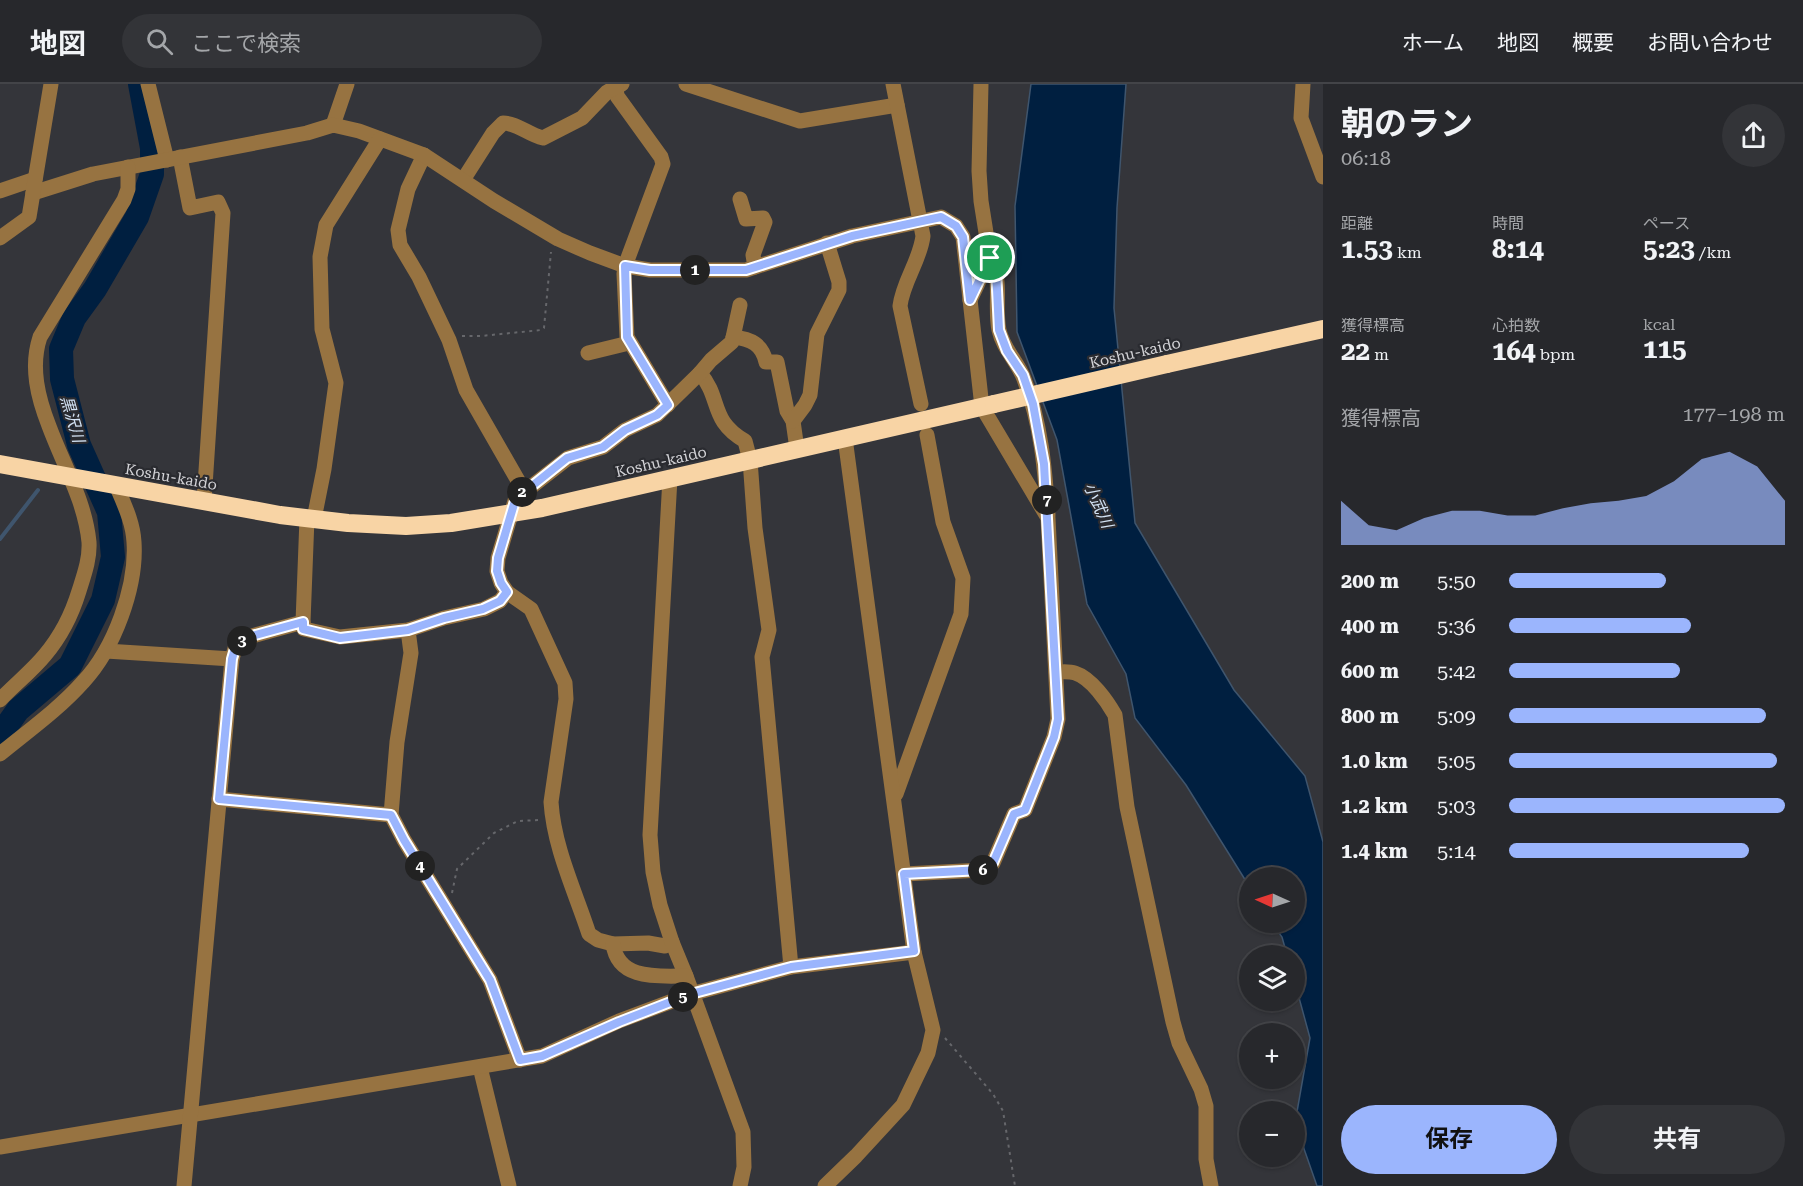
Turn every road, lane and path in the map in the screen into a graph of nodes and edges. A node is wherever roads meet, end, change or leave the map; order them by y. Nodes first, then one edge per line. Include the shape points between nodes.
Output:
1 (51, 84) edge
2 (148, 84) edge
3 (347, 84) edge
4 (686, 84) edge
5 (893, 84) edge
6 (981, 84) edge
7 (1303, 84) edge
8 (619, 86) edge
9 (897, 105) junction
10 (333, 125) junction
11 (380, 139) junction
12 (424, 155) junction
13 (168, 160) junction
14 (130, 167) junction
15 (1323, 177) edge
16 (463, 180) junction
17 (34, 186) junction
18 (0, 191) edge
19 (740, 199) dead end
20 (919, 222) junction
21 (0, 238) edge
22 (558, 239) junction
23 (827, 243) junction
24 (990, 258) junction
25 (625, 266) junction
26 (755, 267) junction
27 (970, 300) junction
28 (740, 305) dead end
29 (1323, 329) edge
30 (447, 337) junction
31 (733, 337) junction
32 (629, 343) junction
33 (588, 353) dead end
34 (700, 373) junction
35 (921, 404) dead end
36 (668, 405) junction
37 (988, 405) junction
38 (793, 421) junction
39 (927, 435) dead end
40 (845, 438) junction
41 (797, 449) junction
42 (750, 460) junction
43 (0, 464) edge
44 (70, 478) junction
45 (670, 478) junction
46 (116, 485) junction
47 (517, 494) junction
48 (204, 501) junction
49 (512, 514) junction
50 (1048, 518) junction
51 (311, 519) junction
52 (507, 592) junction
53 (303, 622) junction
54 (408, 630) junction
55 (106, 651) junction
56 (232, 659) junction
57 (1056, 672) junction
58 (0, 700) edge
59 (0, 754) edge
60 (894, 797) junction
61 (219, 799) junction
62 (391, 815) junction
63 (552, 819) junction
64 (904, 874) junction
65 (445, 908) junction
66 (672, 942) junction
67 (613, 945) junction
68 (914, 951) junction
69 (791, 967) junction
70 (686, 976) junction
71 (691, 994) junction
72 (933, 1030) junction
73 (520, 1060) junction
74 (480, 1067) junction
75 (190, 1115) junction
76 (0, 1147) edge
77 (184, 1186) edge
78 (509, 1186) edge
79 (740, 1186) edge
80 (825, 1186) edge
81 (1015, 1186) edge
82 (1211, 1186) edge

1 - 17 street
2 - 13 street
3 - 10 street
4 - 9 street via 800,120
5 - 9 street
6 - 24 street via 979,171
7 - 15 street via 1301,118
8 - 16 street via 607,92 582,118 543,138 503,123
8 - 25 street via 617,96 663,164
9 - 20 street
10 - 11 street
10 - 13 street
11 - 12 street
11 - 51 street via 333,212 322,243 322,329 336,384 324,469
12 - 16 street
12 - 30 street via 408,189 398,230 400,245
13 - 14 street
13 - 48 street via 190,208 218,202 223,213
14 - 17 street
14 - 44 street via 123,200 36,348 40,404
16 - 22 street
17 - 18 street
17 - 21 street via 28,217
19 - 26 street via 746,219 762,218 765,222 753,255
20 - 23 street
20 - 27 street via 941,217 956,226 963,237
20 - 35 street via 922,247 901,294 900,306
22 - 25 street
22 - 30 path via 548,275 544,328
23 - 26 street
23 - 38 street via 839,290 817,334 810,395
24 - 27 street
24 - 50 street via 996,269 999,330 1023,375 1033,404 1044,464
25 - 26 street via 650,270
25 - 32 street
27 - 37 street
28 - 31 street
29 - 37 highway, Koshu-kaido, bridge
30 - 47 street via 466,390 520,484
31 - 34 street
31 - 38 street via 759,346 766,362 777,362 786,411
32 - 33 street
32 - 36 street
34 - 36 street
34 - 42 street via 708,382 721,421 745,441
36 - 47 street via 603,447 567,458
37 - 40 highway, Koshu-kaido
37 - 50 street
38 - 41 street
39 - 60 street via 943,522 963,578 961,614
40 - 41 highway, Koshu-kaido
40 - 60 street
41 - 42 highway, Koshu-kaido
42 - 45 highway, Koshu-kaido
42 - 69 street via 754,528 769,630 762,657
43 - 44 highway, Koshu-kaido
44 - 46 highway, Koshu-kaido
44 - 58 street via 89,543 87,567 63,629 45,656
45 - 49 highway, Koshu-kaido
45 - 66 street via 650,835 653,872
46 - 48 highway, Koshu-kaido
46 - 55 street via 134,543 131,583
47 - 49 street
48 - 51 highway, Koshu-kaido
49 - 51 highway, Koshu-kaido via 406,526
49 - 52 street via 497,571
50 - 57 street
51 - 53 street
52 - 54 street via 500,601 483,609
52 - 63 street via 531,609 565,683 550,802
53 - 54 street via 303,629 340,638
53 - 56 street via 248,637 236,645
54 - 62 street via 411,653
55 - 56 street
55 - 59 street via 84,681
56 - 61 street
57 - 64 street via 1058,719 1054,737 1025,810 1014,814 993,863 982,870
57 - 82 street via 1080,675 1115,715 1127,807 1173,1022 1206,1106 1206,1159
60 - 64 street
61 - 62 street
61 - 75 street
62 - 65 street
63 - 65 path via 518,821 494,832 457,869 451,902
63 - 67 street via 589,934
64 - 68 street
65 - 73 street via 490,980
66 - 67 street via 665,946
66 - 70 street
67 - 70 street via 614,955 629,970 646,976
68 - 69 street
68 - 72 street
69 - 71 street
70 - 71 street
71 - 73 street via 542,1056
71 - 79 street via 744,1132
72 - 80 street via 928,1053 903,1105
72 - 81 path via 943,1035 1003,1111
73 - 74 street
74 - 75 street
74 - 78 street
75 - 76 street
75 - 77 street

